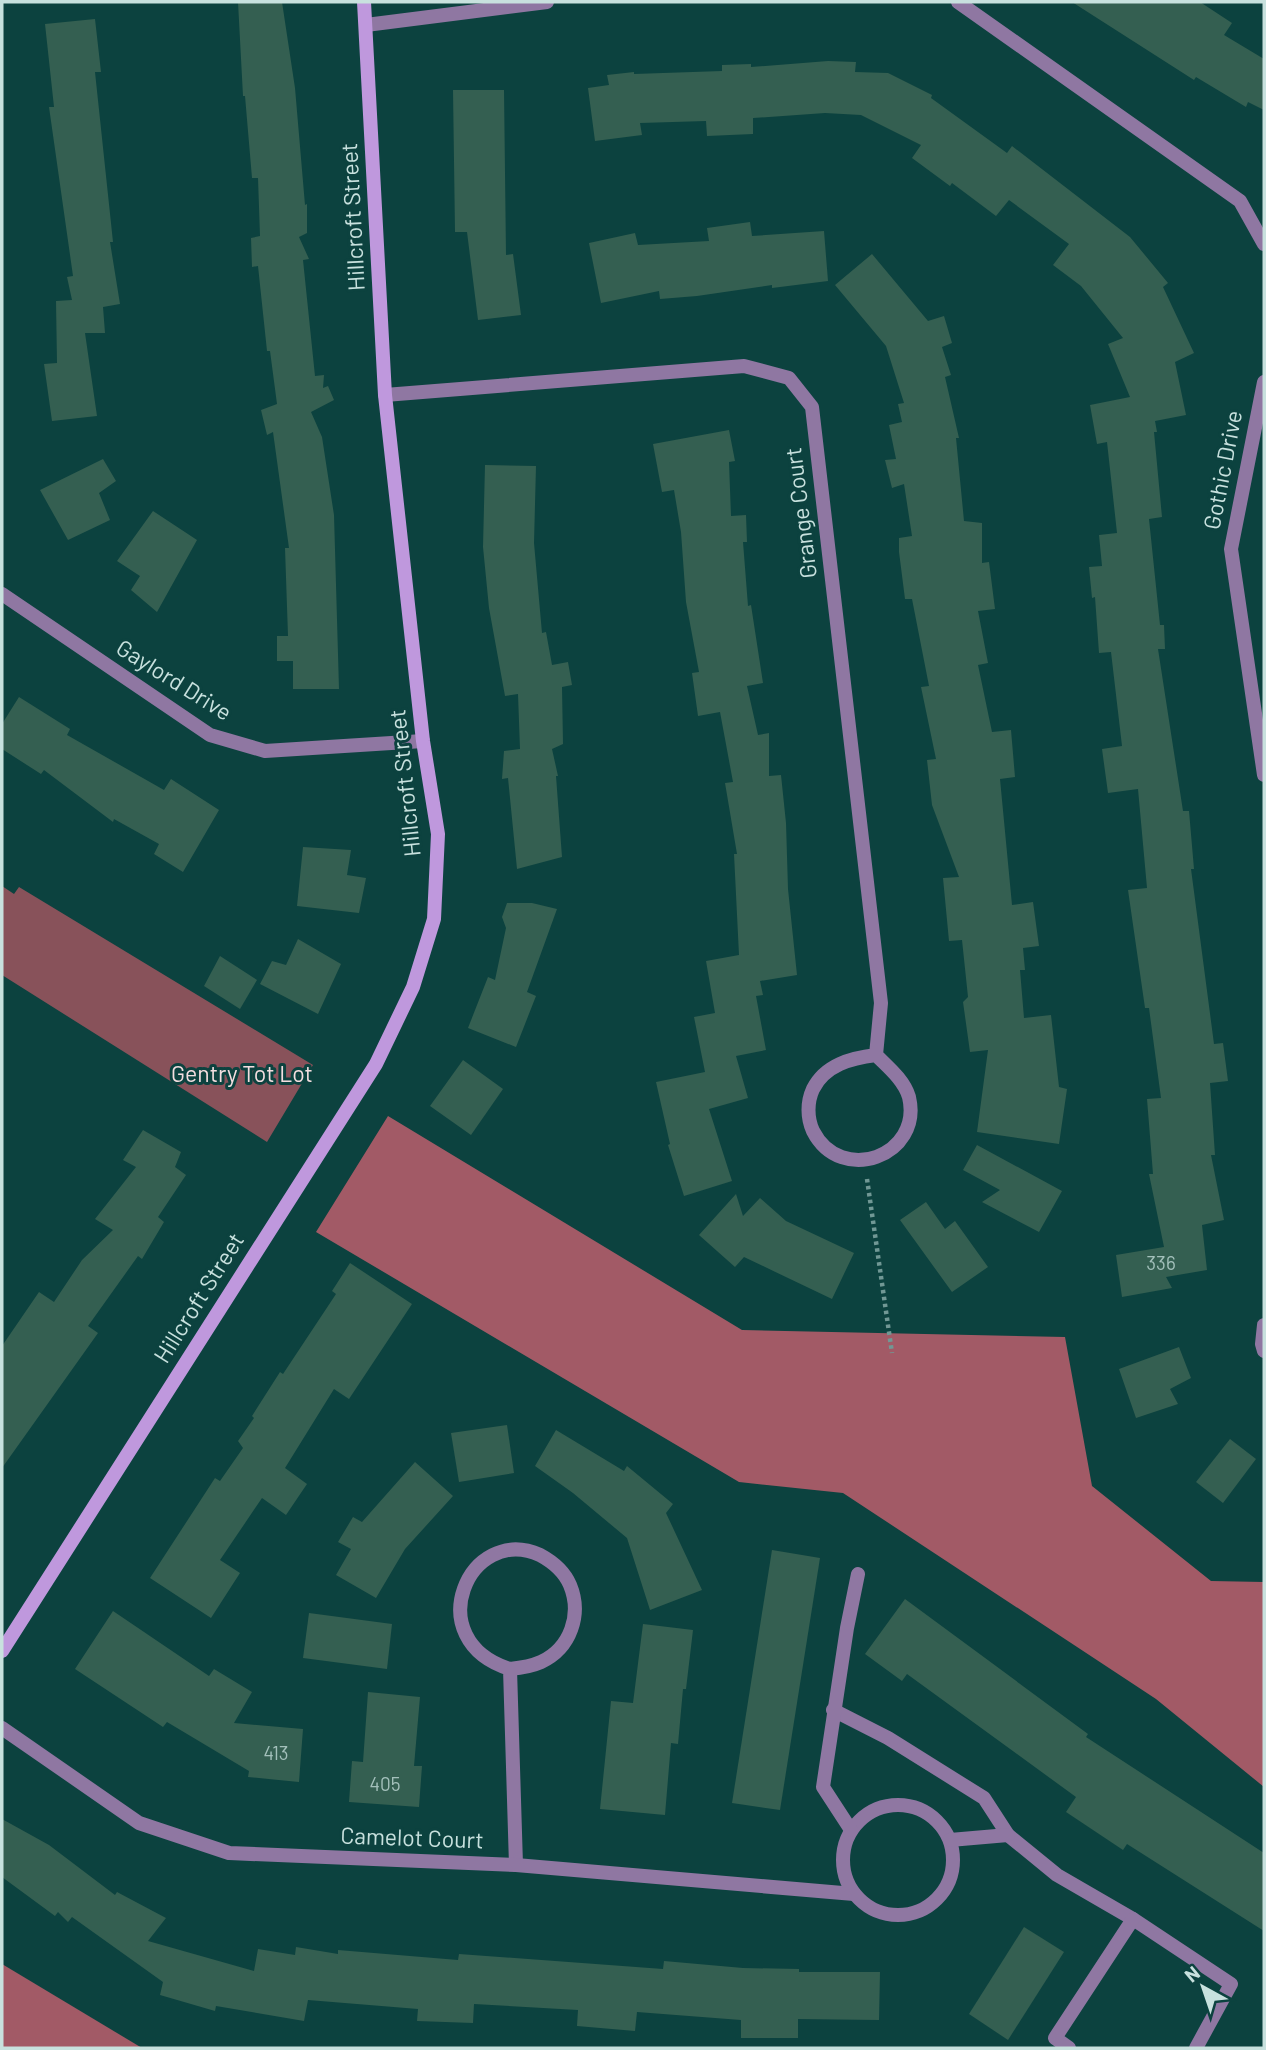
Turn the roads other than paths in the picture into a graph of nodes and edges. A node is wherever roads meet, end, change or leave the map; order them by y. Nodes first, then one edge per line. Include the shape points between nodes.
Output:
1 (364, 2) edge
2 (547, 2) edge
3 (958, 2) edge
4 (366, 25) junction
5 (1264, 244) edge
6 (1264, 382) edge
7 (385, 395) junction
8 (2, 594) edge
9 (423, 741) junction
10 (1264, 775) edge
11 (876, 1055) junction
12 (1264, 1325) edge
13 (1264, 1351) edge
14 (858, 1574) dead end
15 (2, 1651) edge
16 (510, 1669) junction
17 (833, 1710) junction
18 (2, 1728) edge
19 (851, 1830) junction
20 (1008, 1835) junction
21 (950, 1840) junction
22 (516, 1865) junction
23 (854, 1894) junction
24 (1133, 1919) junction
25 (1069, 2048) edge
26 (1196, 2048) edge

1 - 4 street, Hillcroft Street
2 - 4 street
3 - 5 street via 1240,201
4 - 7 street, Hillcroft Street
6 - 10 street, Gothic Drive via 1231,549
7 - 9 street, Hillcroft Street
7 - 11 street, Grange Court via 744,366 789,378 812,407 881,1003
8 - 9 street, Gaylord Drive via 210,735 265,751
9 - 15 street, Hillcroft Street via 438,834 434,919 413,987 376,1063
11 - 11 street via 901,1081 909,1097 906,1131 896,1146 881,1156 847,1160 818,1141 810,1125 811,1093 831,1068
12 - 13 street
14 - 17 street
16 - 16 street via 483,1656 470,1643 461,1627 459,1609 471,1574 484,1561 518,1550 553,1562 574,1595 575,1615 569,1635 557,1651 541,1662
16 - 22 street
17 - 19 street via 823,1787
17 - 20 street via 888,1738 984,1798
18 - 22 street, Camelot Court via 139,1823 229,1853
19 - 21 street via 874,1811 904,1805 932,1816
19 - 23 street via 844,1851 845,1874
20 - 21 street
20 - 24 street via 1057,1875
21 - 23 street via 951,1878 941,1896 926,1909 887,1915 869,1908
22 - 23 street, Camelot Court
24 - 25 street via 1055,2038
24 - 26 street via 1231,1984

